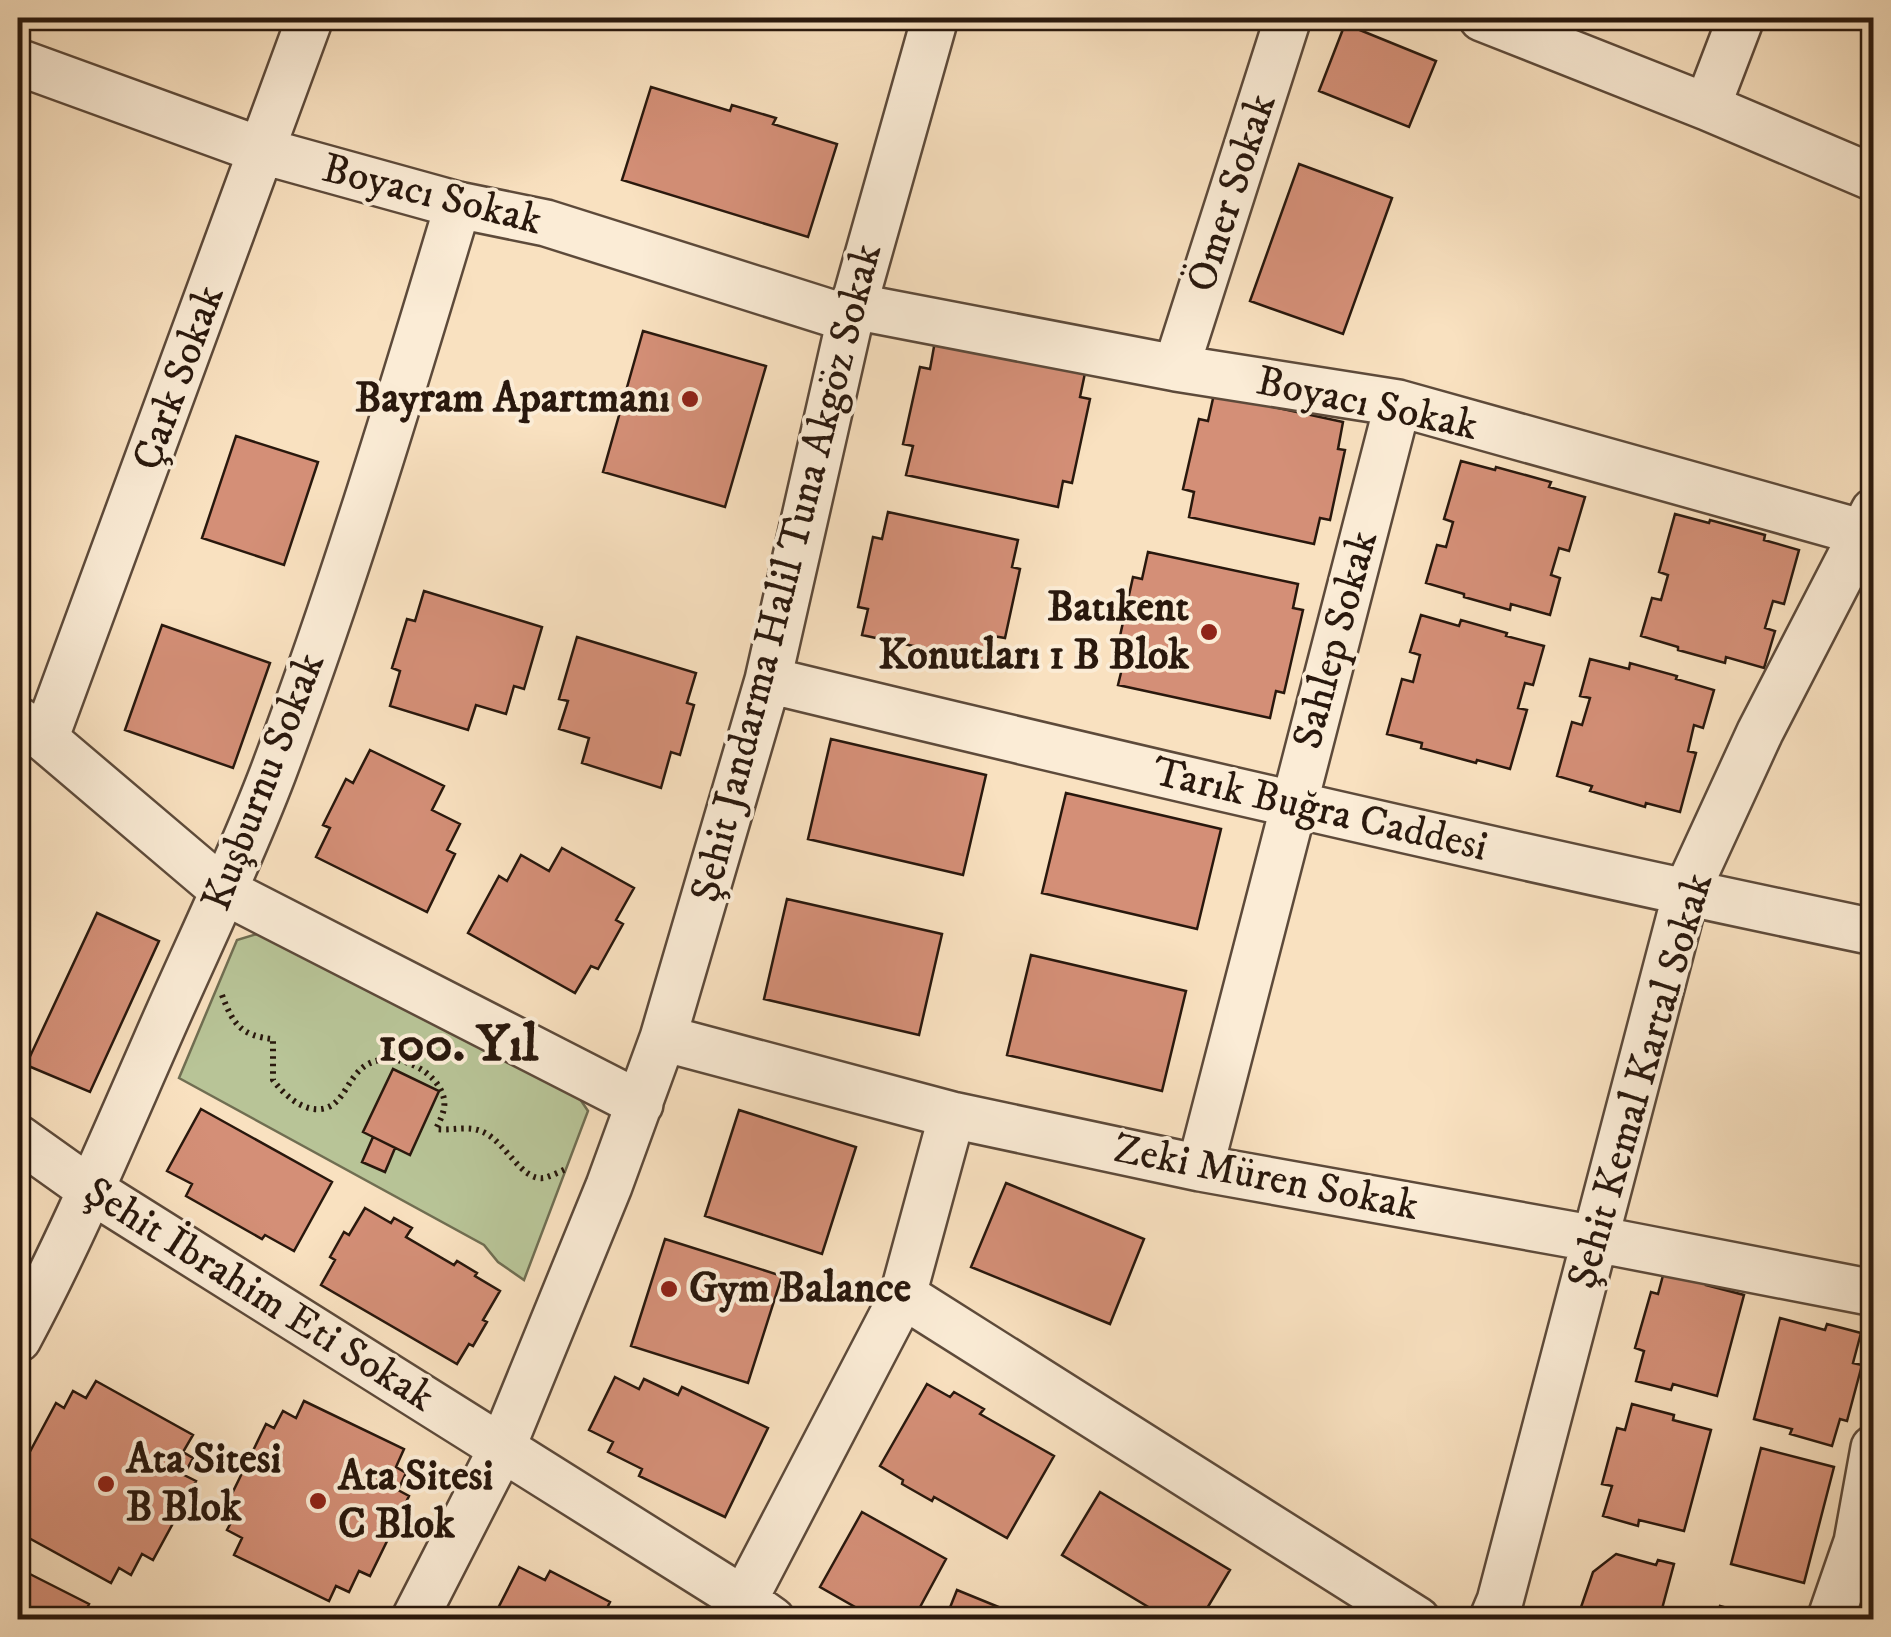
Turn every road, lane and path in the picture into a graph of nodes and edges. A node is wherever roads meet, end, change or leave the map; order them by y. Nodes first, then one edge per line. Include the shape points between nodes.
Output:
1 (310, 18) edge
2 (935, 18) edge
3 (1288, 18) edge
4 (1482, 18) edge
5 (1741, 18) edge
6 (18, 62) edge
7 (1707, 107) junction
8 (263, 151) junction
9 (1874, 178) edge
10 (458, 204) junction
11 (851, 312) junction
12 (1176, 368) junction
13 (1398, 403) junction
14 (1870, 526) edge
15 (768, 680) junction
16 (31, 729) edge
17 (1293, 805) junction
18 (224, 891) junction
19 (1686, 893) junction
20 (1874, 932) edge
21 (218, 985) dead end
22 (664, 1038) junction
23 (640, 1104) junction
24 (952, 1115) junction
25 (18, 1138) edge
26 (1200, 1168) junction
27 (566, 1170) dead end
28 (90, 1190) junction
29 (1596, 1239) junction
30 (1874, 1293) edge
31 (903, 1295) junction
32 (18, 1340) edge
33 (502, 1448) junction
34 (1874, 1448) edge
35 (1865, 1546) edge
36 (758, 1610) edge
37 (414, 1620) edge
38 (1418, 1620) edge
39 (1492, 1620) edge
40 (1830, 1620) edge

1 - 8 street, Çark Sokak
2 - 11 street, Şehit Jandarma Halil Tuna Akgöz Sokak
3 - 12 street, Ömer Sokak
4 - 7 street
5 - 7 street
6 - 8 street, Boyacı Sokak
7 - 9 street
8 - 10 street, Boyacı Sokak
8 - 16 street, Çark Sokak
10 - 11 street, Boyacı Sokak
10 - 18 street, Kuşburnu Sokak via 325,626
11 - 12 street, Boyacı Sokak
11 - 15 street, Şehit Jandarma Halil Tuna Akgöz Sokak
12 - 13 street, Boyacı Sokak
13 - 14 street, Boyacı Sokak
13 - 17 street, Sahlep Sokak
14 - 19 street, Şehit Kemal Kartal Sokak via 1760,732
15 - 17 street, Tarık Buğra Caddesi
15 - 22 street, Şehit Jandarma Halil Tuna Akgöz Sokak
16 - 18 street
17 - 19 street, Tarık Buğra Caddesi
17 - 26 street, Sahlep Sokak
18 - 23 street
18 - 28 street, Kuşburnu Sokak
19 - 20 street, Tarık Buğra Caddesi
19 - 29 street, Şehit Kemal Kartal Sokak
21 - 27 path via 244,1032 273,1039 274,1080 298,1104 323,1109 371,1062 408,1062 439,1088 444,1112 436,1129 482,1130 532,1178
22 - 23 street, Şehit Jandarma Halil Tuna Akgöz Sokak
22 - 24 street, Zeki Müren Sokak
23 - 33 street, Şehit Jandarma Halil Tuna Akgöz Sokak
24 - 26 street, Zeki Müren Sokak
24 - 31 street
25 - 28 street, Şehit İbrahim Eti Sokak
26 - 29 street, Zeki Müren Sokak
28 - 32 street, Kuşburnu Sokak
28 - 33 street, Şehit İbrahim Eti Sokak
29 - 30 street, Zeki Müren Sokak
29 - 39 street, Şehit Kemal Kartal Sokak
31 - 36 street
31 - 38 street
33 - 36 street, Şehit İbrahim Eti Sokak
33 - 37 street, Şehit Jandarma Halil Tuna Akgöz Sokak
34 - 35 street
35 - 40 street

